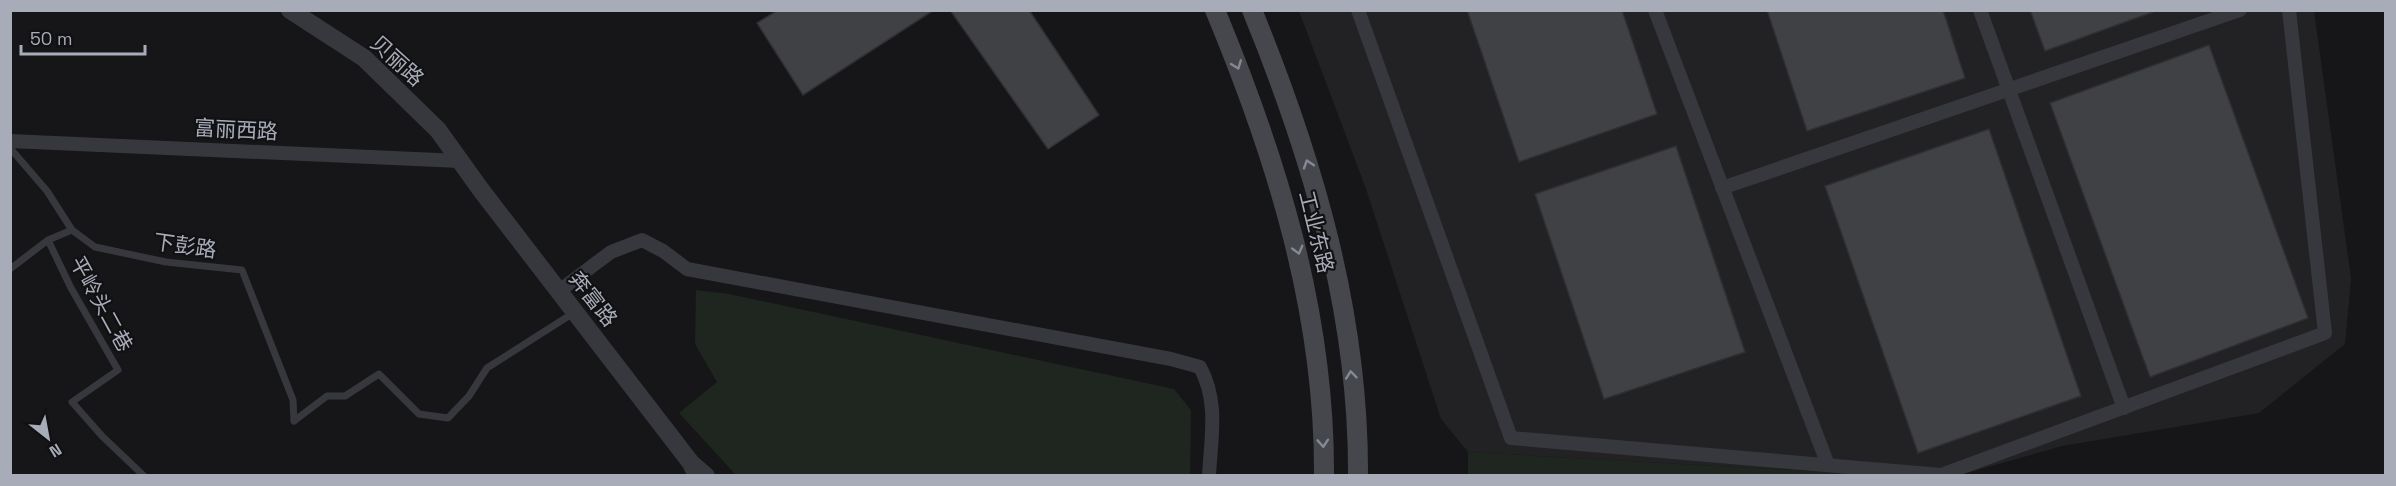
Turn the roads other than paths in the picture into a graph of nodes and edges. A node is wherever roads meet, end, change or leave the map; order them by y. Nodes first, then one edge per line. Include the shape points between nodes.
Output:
1 (290, 10) edge
2 (1215, 10) edge
3 (1252, 10) edge
4 (1358, 10) edge
5 (1655, 10) edge
6 (1980, 10) edge
7 (2240, 10) edge
8 (2289, 10) edge
9 (2009, 90) junction
10 (10, 141) edge
11 (10, 148) edge
12 (460, 161) junction
13 (1722, 188) junction
14 (72, 230) junction
15 (48, 240) junction
16 (10, 269) edge
17 (559, 291) junction
18 (575, 312) junction
19 (2124, 408) junction
20 (1828, 465) junction
21 (694, 469) edge
22 (144, 476) edge
23 (706, 476) edge
24 (1209, 476) edge
25 (1324, 476) edge
26 (1358, 476) edge

1 - 12 street, 贝丽路 via 364,58 438,130
2 -> 25 main road, 工业东路 via 1262,130 1300,259 1314,339
26 -> 3 main road, 工业东路 via 1346,323 1333,251 1294,119
4 - 20 street via 1511,438
5 - 13 street
6 - 9 street
7 - 9 street
8 - 19 street via 2325,333
9 - 13 street
9 - 19 street
10 - 12 street, 富丽西路
11 - 14 lane, 下彭路 via 47,191
12 - 17 street, 奔富路
13 - 20 street
14 - 15 lane
14 - 18 lane, 下彭路 via 95,247 166,262 242,270 293,400 294,421 327,396 345,396 379,374 419,414 448,418 469,396 487,368
15 - 16 lane
15 - 22 lane, 平岭头二巷 via 118,370 72,402
17 - 18 street, 奔富路
17 - 24 street via 612,252 642,240 687,269 1200,367 1210,386 1213,405
18 - 21 street, 奔富路
19 - 20 street via 1941,475
21 - 23 street, 奔富路

